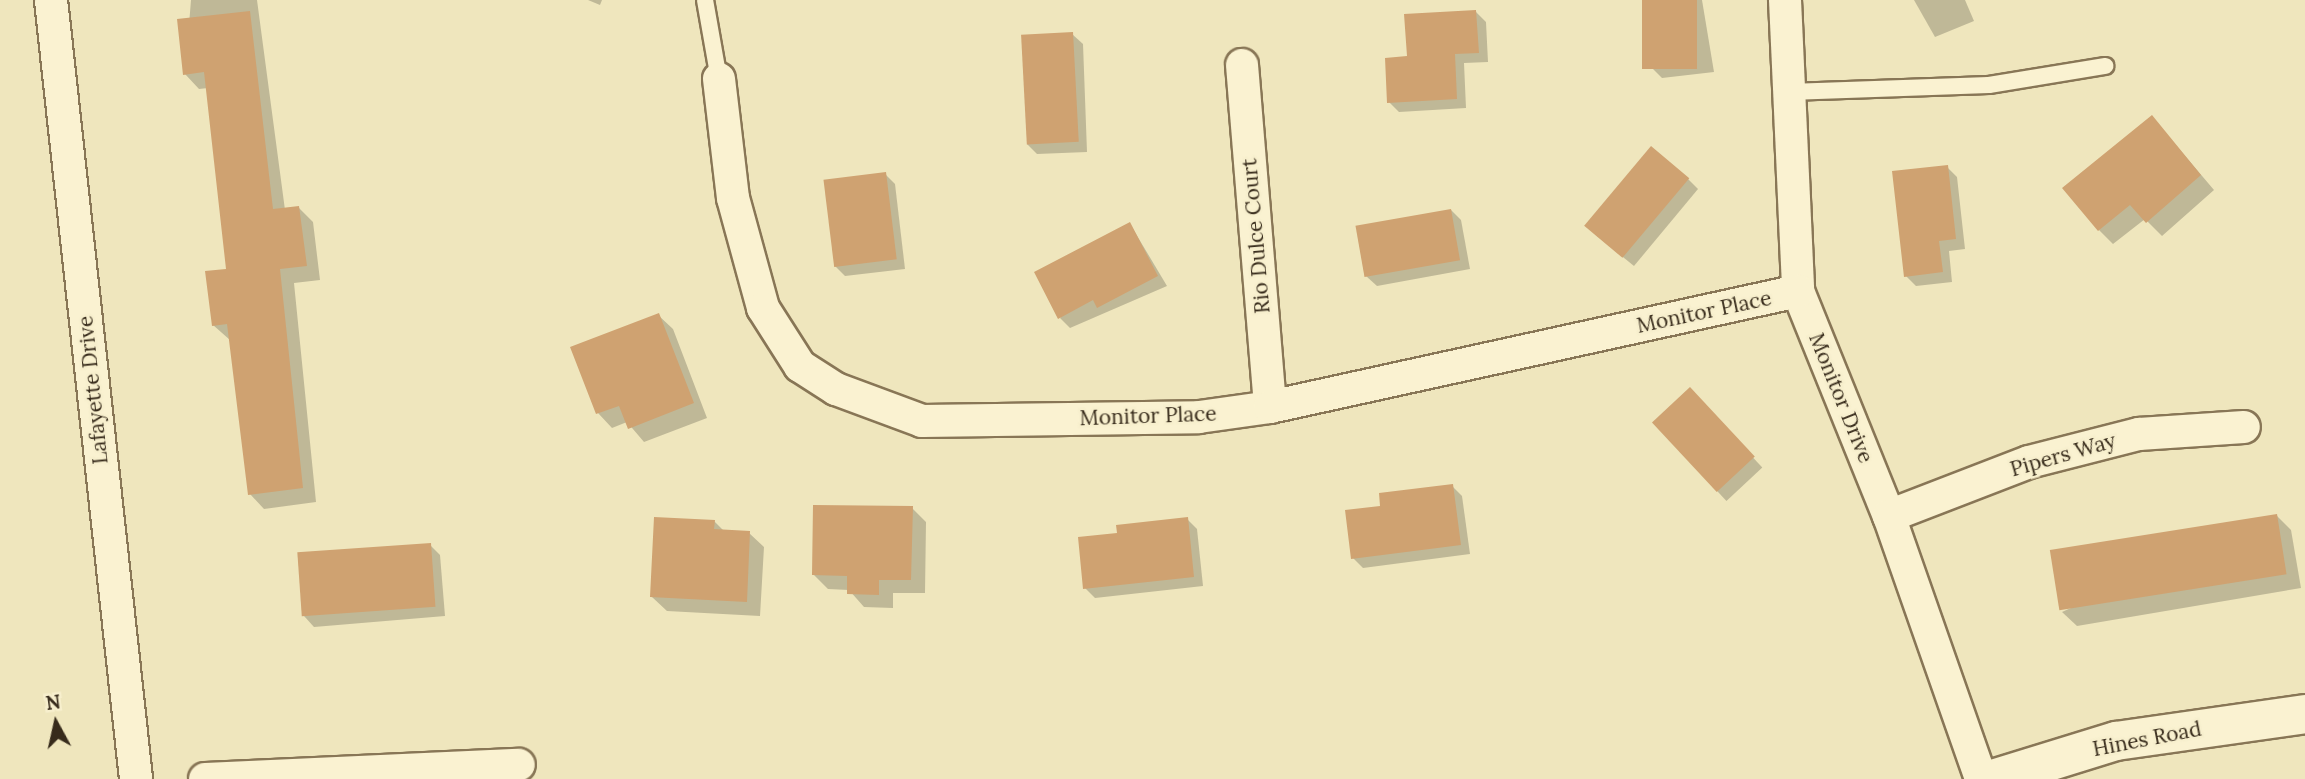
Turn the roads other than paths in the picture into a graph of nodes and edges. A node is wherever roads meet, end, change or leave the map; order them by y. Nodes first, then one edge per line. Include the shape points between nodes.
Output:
1 (51, 0) edge
2 (705, 0) edge
3 (1785, 0) edge
4 (1242, 65) dead end
5 (2105, 66) dead end
6 (719, 79) joint
7 (1789, 92) junction
8 (1798, 291) junction
9 (1270, 407) junction
10 (2244, 427) dead end
11 (1889, 516) junction
12 (2305, 714) edge
13 (519, 765) dead end
14 (136, 779) edge
15 (205, 779) edge
16 (1982, 779) edge
17 (1993, 779) edge

1 - 14 street, Lafayette Drive
2 - 6 lane
3 - 7 street, Monitor Drive
4 - 9 street, Rio Dulce Court
5 - 7 lane via 1989,85
6 - 9 street, Monitor Place via 733,198 763,308 800,366 836,389 922,421 1199,417
7 - 8 street, Monitor Drive
8 - 9 street, Monitor Place
8 - 11 street, Monitor Drive
10 - 11 street, Pipers Way via 2139,434 2029,462
11 - 16 street, Monitor Drive
12 - 17 street, Hines Road via 2116,741
13 - 15 street

